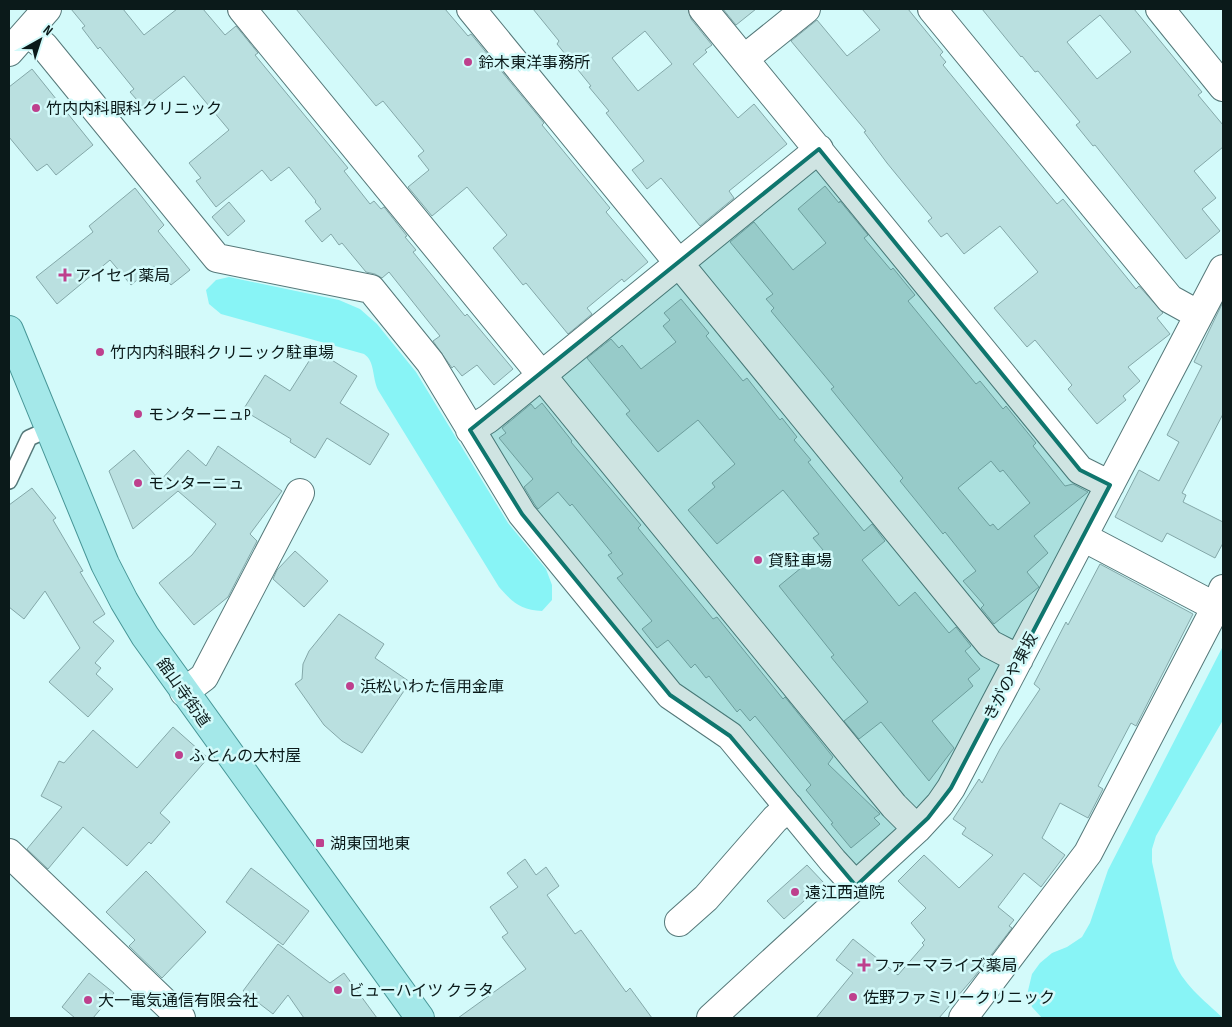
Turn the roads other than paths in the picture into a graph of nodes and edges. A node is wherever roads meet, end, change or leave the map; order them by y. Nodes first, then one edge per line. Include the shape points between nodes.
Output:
1 (46, 9) edge
2 (242, 9) edge
3 (470, 9) edge
4 (704, 9) edge
5 (806, 9) edge
6 (932, 9) edge
7 (1160, 9) edge
8 (27, 32) junction
9 (9, 52) edge
10 (744, 59) junction
11 (1223, 86) edge
12 (818, 149) junction
13 (679, 263) junction
14 (1223, 269) edge
15 (1199, 315) junction
16 (9, 330) edge
17 (541, 375) junction
18 (49, 429) junction
19 (470, 430) junction
20 (9, 481) edge
21 (1110, 486) junction
22 (300, 494) dead end
23 (1083, 537) junction
24 (1219, 598) edge
25 (1019, 659) junction
26 (184, 692) junction
27 (789, 807) junction
28 (917, 829) junction
29 (9, 852) edge
30 (856, 886) junction
31 (679, 922) dead end
32 (181, 1018) edge
33 (420, 1018) edge
34 (711, 1018) edge
35 (963, 1018) edge

1 - 8 street
2 - 17 street
3 - 13 street
4 - 10 street
5 - 10 street
6 - 15 street via 1170,299
7 - 11 street
8 - 9 street
8 - 19 street via 44,46 218,258 371,289 430,362
10 - 12 street
12 - 13 street
12 - 21 street via 1080,470
13 - 17 street
13 - 25 street via 990,644
14 - 15 street, きがのや東坂
15 - 21 street, きがのや東坂
16 - 18 main road, 舘山寺街道
17 - 19 street
17 - 28 street via 894,806
18 - 20 lane via 29,438
18 - 26 main road, 舘山寺街道 via 102,557 124,601
19 - 27 street via 522,514 670,695 730,736
21 - 23 street, きがのや東坂
22 - 26 street via 204,677
23 - 24 street
23 - 25 street, きがのや東坂
24 - 35 street via 1088,853
25 - 28 street, きがのや東坂 via 951,788
26 - 33 main road, 舘山寺街道
27 - 30 street
27 - 31 street via 706,898
28 - 30 street, きがのや東坂
29 - 32 street
30 - 34 street, きがのや東坂

